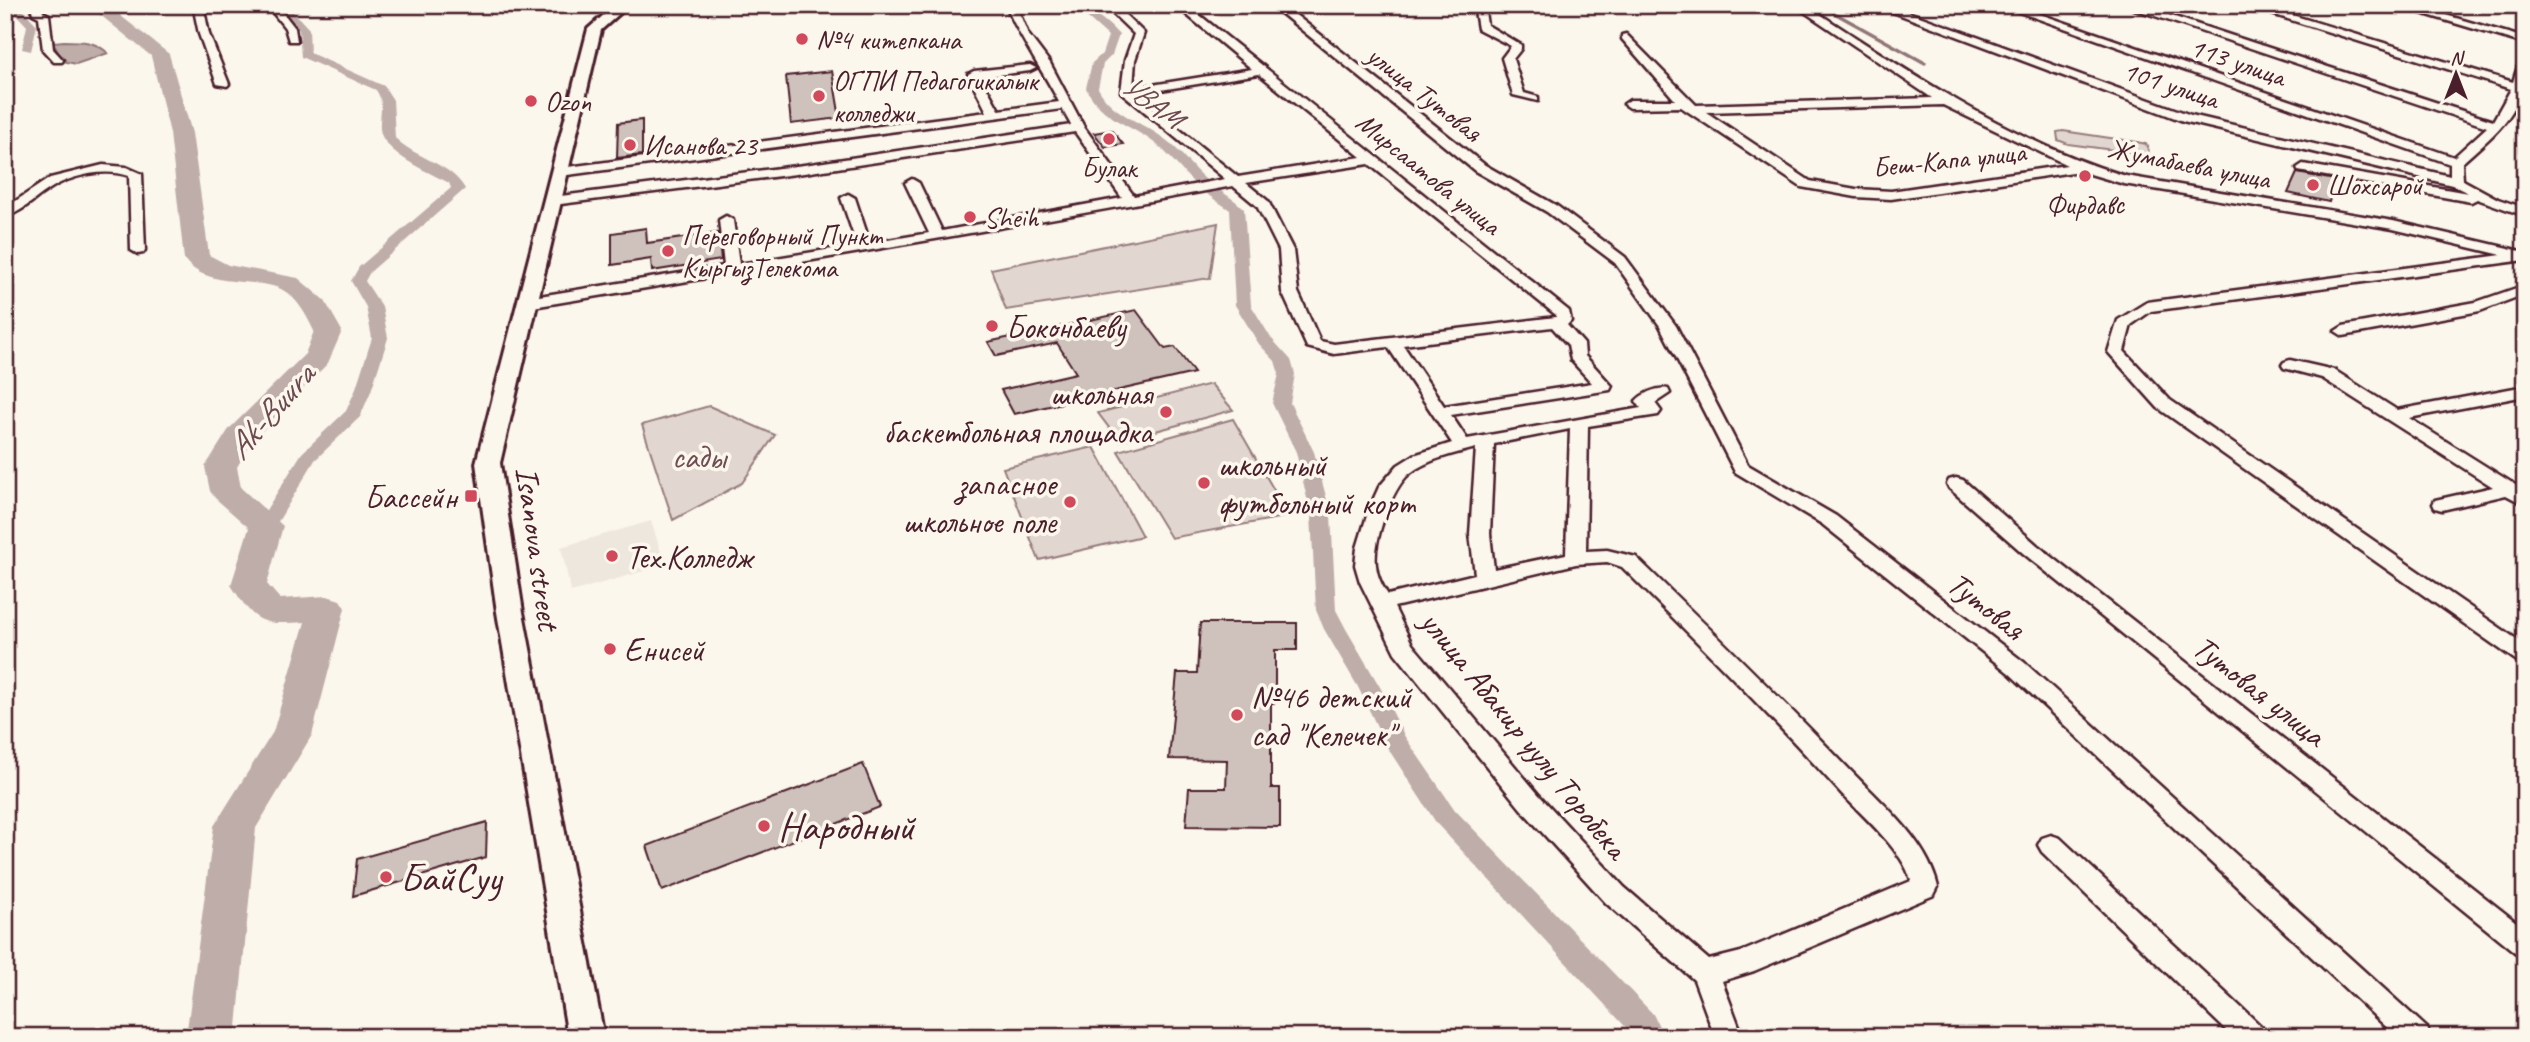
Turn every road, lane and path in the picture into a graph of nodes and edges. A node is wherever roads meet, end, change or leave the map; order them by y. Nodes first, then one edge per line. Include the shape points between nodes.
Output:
1 (36, 5) edge
2 (149, 5) edge
3 (168, 5) edge
4 (198, 5) edge
5 (272, 5) edge
6 (623, 5) edge
7 (1011, 5) edge
8 (1109, 5) edge
9 (1180, 5) edge
10 (1276, 5) edge
11 (1479, 5) edge
12 (1799, 5) edge
13 (1879, 5) edge
14 (2004, 5) edge
15 (2127, 5) edge
16 (2248, 5) edge
17 (2399, 5) edge
18 (2412, 7) edge
19 (1626, 37) dead end
20 (293, 39) dead end
21 (2525, 41) edge
22 (58, 60) dead end
23 (2525, 60) edge
24 (1030, 68) dead end
25 (1264, 70) junction
26 (223, 84) dead end
27 (2517, 87) junction
28 (1127, 92) junction
29 (1534, 99) dead end
30 (1945, 101) junction
31 (1630, 104) dead end
32 (1066, 105) junction
33 (1688, 106) junction
34 (995, 115) junction
35 (2496, 126) junction
36 (1078, 128) junction
37 (1374, 159) junction
38 (2456, 162) junction
39 (2081, 166) junction
40 (2303, 168) dead end
41 (560, 172) junction
42 (1231, 182) junction
43 (2457, 182) junction
44 (912, 183) dead end
45 (848, 198) dead end
46 (553, 201) junction
47 (1132, 202) junction
48 (2493, 202) junction
49 (1552, 209) joint
50 (2525, 212) edge
51 (5, 213) edge
52 (726, 220) dead end
53 (937, 236) junction
54 (865, 248) junction
55 (138, 250) dead end
56 (2524, 256) edge
57 (732, 270) junction
58 (2525, 289) edge
59 (527, 303) junction
60 (1560, 318) junction
61 (2343, 331) dead end
62 (1393, 344) junction
63 (2290, 365) dead end
64 (2525, 391) edge
65 (1662, 393) dead end
66 (1440, 412) junction
67 (2392, 416) junction
68 (1579, 423) junction
69 (1485, 441) junction
70 (1462, 445) junction
71 (1956, 484) dead end
72 (2516, 494) edge
73 (2442, 504) dead end
74 (1576, 558) junction
75 (1485, 577) junction
76 (1382, 604) junction
77 (2525, 656) edge
78 (2051, 845) dead end
79 (2525, 945) edge
80 (1705, 973) junction
81 (586, 1037) edge
82 (1729, 1037) edge
83 (2253, 1037) edge
84 (2417, 1037) edge

1 - 22 street via 38,14 44,15 48,50
2 - 3 street
4 - 26 street
5 - 20 street
6 - 41 main road, Isanova street via 595,29
7 - 32 street
8 - 28 street via 1139,33
9 - 25 street, Мирсаатова улица
10 - 49 street, улица Тутовая via 1480,168
11 - 29 street via 1482,27 1516,45 1507,58 1518,95
12 - 30 street, Жумабаева улица
13 - 43 street, 101 улица via 2187,118
14 - 38 street, 113 улица
15 - 35 street
16 - 27 street
17 - 18 street
18 - 21 street
19 - 33 street, Беш-Капа улица
23 - 27 street
24 - 34 street via 974,74
25 - 28 street
25 - 37 street, Мирсаатова улица
27 - 35 street
28 - 42 street
30 - 33 street
30 - 39 street, Жумабаева улица
31 - 33 street
32 - 34 street
32 - 36 street
33 - 39 street, Беш-Капа улица via 1806,184 1856,193 1891,195
34 - 41 street
35 - 38 street
36 - 46 street
36 - 47 street
37 - 42 street
37 - 60 street, Мирсаатова улица
38 - 43 street
39 - 56 street, Жумабаева улица via 2124,180 2393,225
40 - 48 street
41 - 46 main road, Isanova street
42 - 47 street
42 - 62 street via 1263,204 1286,250 1290,292 1313,344 1334,349
43 - 48 street, 101 улица
44 - 53 street
45 - 54 street
46 - 59 main road, Isanova street
47 - 53 street
48 - 50 street
49 - 84 street, Тутовая via 1620,260 1668,326 1741,468 1829,520 2017,668
51 - 55 street via 47,184 71,175 127,169 135,174
52 - 57 street
53 - 54 street
54 - 57 street
56 - 77 street via 2147,307 2124,323 2116,352 2165,404
57 - 59 street
58 - 61 street via 2480,306
59 - 81 main road, Isanova street via 488,463
60 - 62 street
60 - 66 street, Мирсаатова улица via 1576,344 1577,357 1604,386
62 - 66 street
63 - 67 street via 2328,374
64 - 67 street
65 - 68 street via 1644,401 1652,411
66 - 70 street
67 - 72 street
68 - 69 street
68 - 74 street
69 - 70 street
69 - 75 street via 1480,534
70 - 76 street via 1405,467 1382,497 1364,554 1368,579
71 - 79 street, Тутовая улица via 2030,549
72 - 73 street
74 - 75 street, улица Абакир уулу Торобека
74 - 80 street, улица Абакир уулу Торобека via 1607,556 1629,562 1767,697 1921,868 1925,887 1744,963
75 - 76 street, улица Абакир уулу Торобека
76 - 80 street, улица Абакир уулу Торобека via 1403,649 1530,802 1615,895
78 - 83 street
80 - 82 street

